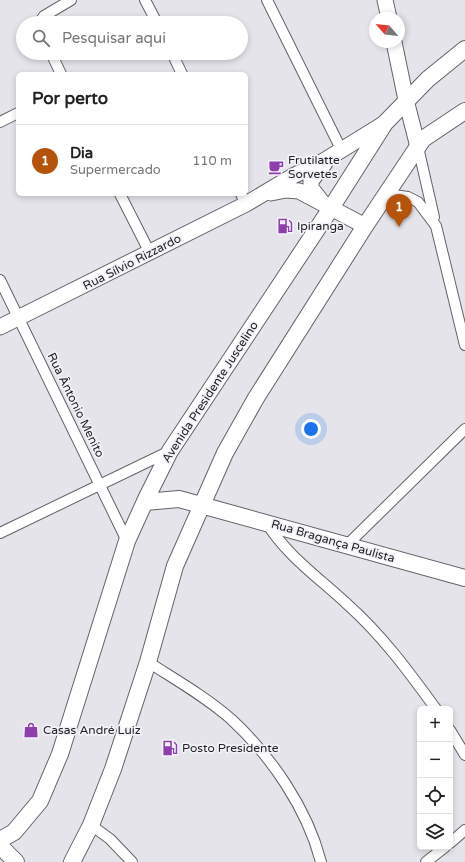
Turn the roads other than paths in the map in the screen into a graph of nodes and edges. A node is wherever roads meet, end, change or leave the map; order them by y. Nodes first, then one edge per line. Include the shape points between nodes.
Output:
1 (71, 0) edge
2 (146, 0) edge
3 (267, 0) edge
4 (385, 0) edge
5 (388, 12) edge
6 (44, 16) edge
7 (154, 16) edge
8 (395, 48) edge
9 (462, 52) edge
10 (54, 60) edge
11 (175, 60) edge
12 (60, 72) edge
13 (181, 72) edge
14 (406, 100) junction
15 (463, 112) edge
16 (16, 114) edge
17 (0, 122) edge
18 (385, 123) junction
19 (418, 146) junction
20 (341, 149) junction
21 (329, 158) junction
22 (386, 194) junction
23 (262, 195) junction
24 (121, 196) edge
25 (244, 199) edge
26 (328, 206) junction
27 (365, 226) junction
28 (436, 226) junction
29 (150, 253) junction
30 (0, 280) edge
31 (18, 318) junction
32 (0, 327) edge
33 (465, 345) edge
34 (465, 429) edge
35 (170, 451) junction
36 (101, 484) junction
37 (144, 502) junction
38 (201, 504) junction
39 (266, 522) junction
40 (0, 533) edge
41 (127, 541) junction
42 (348, 545) junction
43 (465, 578) edge
44 (148, 662) junction
45 (434, 706) edge
46 (453, 735) edge
47 (465, 755) edge
48 (91, 825) junction
49 (465, 830) edge
50 (0, 840) edge
51 (453, 840) edge
52 (0, 846) edge
53 (441, 850) edge
54 (16, 862) edge
55 (72, 862) edge
56 (132, 862) edge
57 (321, 862) edge
58 (426, 862) edge

1 - 6 street
2 - 7 street
3 - 20 street
4 - 5 street
8 - 14 street
9 - 14 main road, Avenida Presidente Juscelino
10 - 12 street
11 - 13 street
14 - 18 main road, Avenida Presidente Juscelino
14 - 19 street
15 - 19 main road via 434,130
16 - 17 street
18 - 20 street, Rua Sílvio Rizzardo
18 - 26 main road, Avenida Presidente Juscelino
19 - 22 main road
19 - 28 street
20 - 21 street, Rua Sílvio Rizzardo
21 - 23 street, Rua Sílvio Rizzardo
21 - 26 street via 311,181 311,188
22 - 27 main road
22 - 28 street via 408,197 418,202
23 - 25 street, Rua Sílvio Rizzardo
23 - 26 street, Rua Sílvio Rizzardo via 293,190
24 - 29 street
25 - 29 street, Rua Sílvio Rizzardo
26 - 27 street, Rua Sílvio Rizzardo
26 - 35 main road, Avenida Presidente Juscelino
27 - 38 main road via 256,398 225,453
28 - 33 street
29 - 31 street, Rua Sílvio Rizzardo
30 - 31 street, Rua Ântonio Menito
31 - 32 street, Rua Sílvio Rizzardo
31 - 36 street, Rua Ântonio Menito
34 - 42 street
35 - 36 street
35 - 37 main road, Avenida Presidente Juscelino
36 - 40 street
36 - 41 street, Rua Ântonio Menito
37 - 38 main road, Rua Bragança Paulista via 179,499
37 - 41 main road, Avenida Presidente Juscelino
38 - 39 main road, Rua Bragança Paulista
38 - 44 main road via 175,566
39 - 42 main road, Rua Bragança Paulista
39 - 45 street via 284,548 348,604 383,640
41 - 50 main road, Avenida Presidente Juscelino via 60,754 40,801 14,832
42 - 43 main road, Rua Bragança Paulista
44 - 48 main road via 113,769
44 - 57 street via 230,719 264,753 292,795 316,842
46 - 47 street
48 - 55 main road
48 - 56 street via 110,839
49 - 51 street
52 - 54 main road
53 - 58 street

